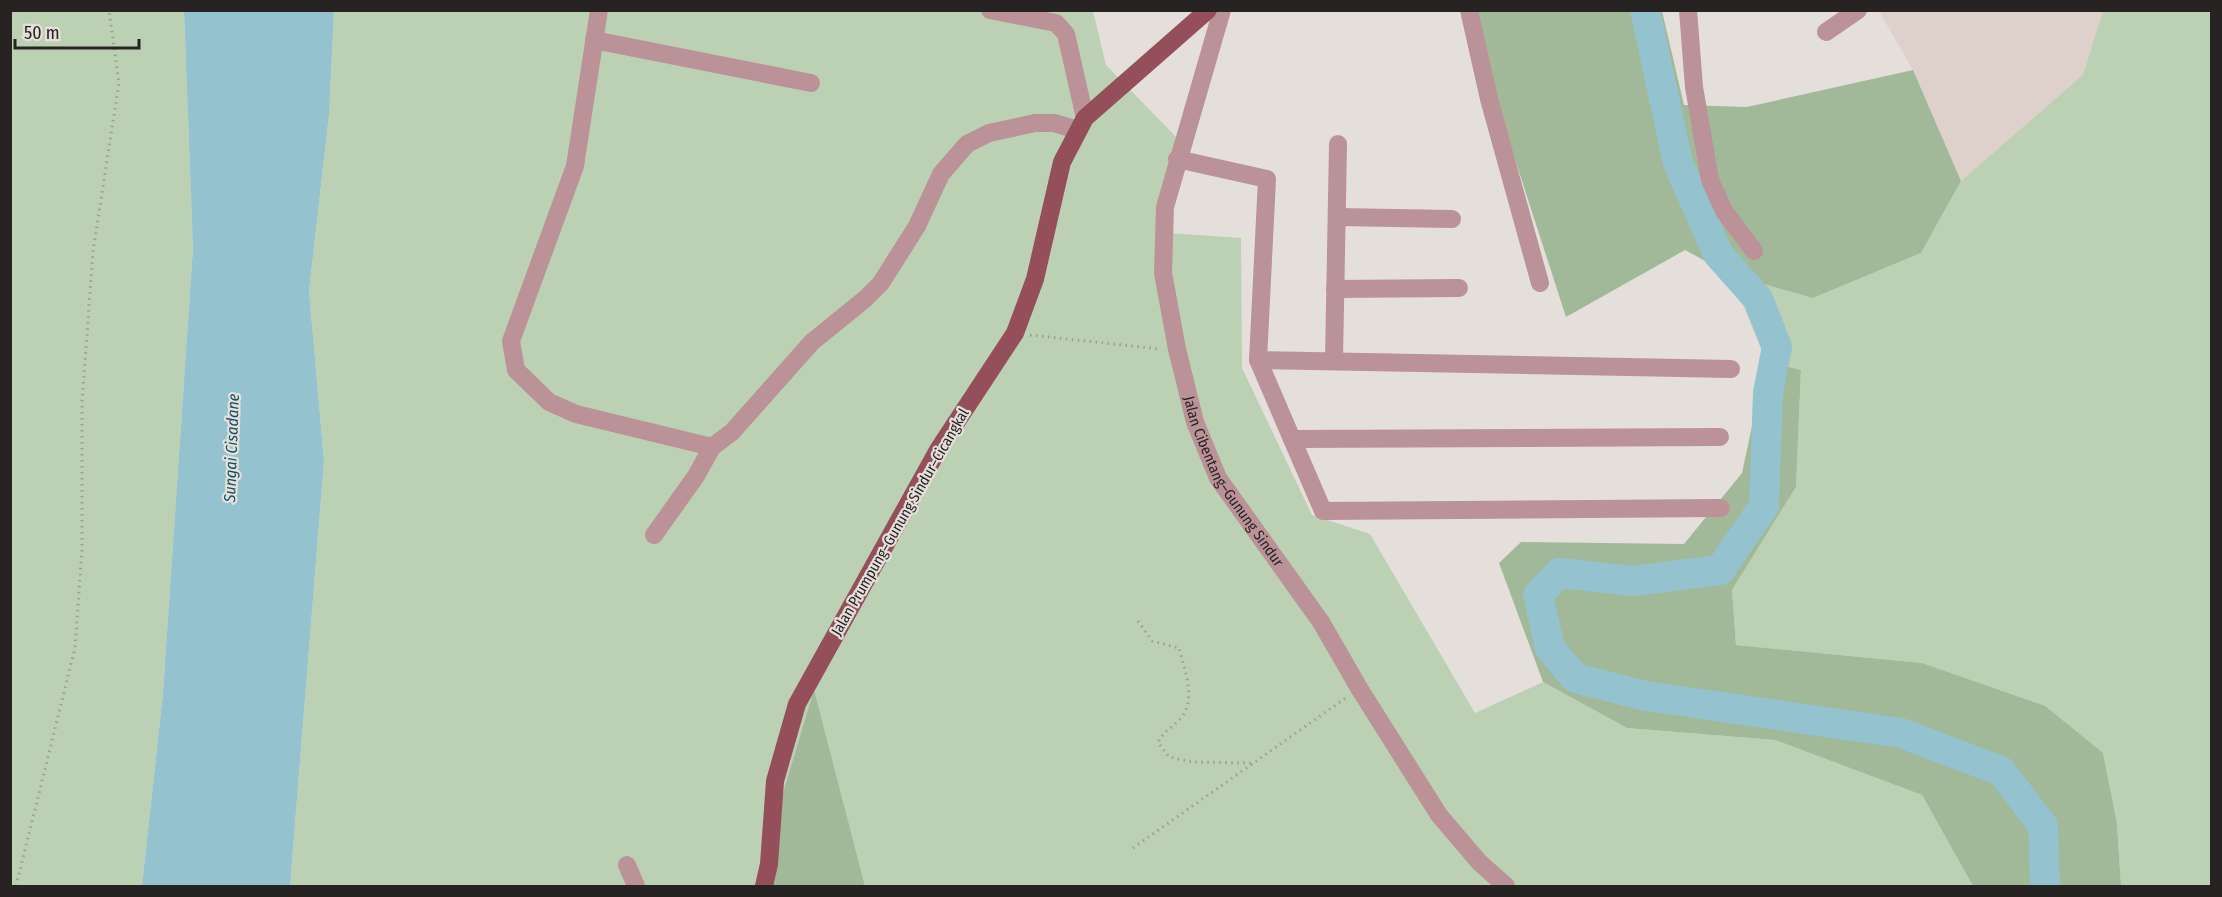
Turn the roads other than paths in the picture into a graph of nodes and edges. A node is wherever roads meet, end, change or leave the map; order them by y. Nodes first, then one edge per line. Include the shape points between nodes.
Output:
1 (599, 10) edge
2 (990, 10) edge
3 (1208, 10) edge
4 (1222, 10) edge
5 (1468, 10) edge
6 (1688, 10) edge
7 (1858, 10) edge
8 (1826, 32) dead end
9 (594, 40) junction
10 (811, 82) dead end
11 (1081, 124) junction
12 (1338, 144) dead end
13 (1177, 159) junction
14 (1337, 217) junction
15 (1452, 219) dead end
16 (1754, 251) dead end
17 (1540, 282) dead end
18 (1459, 288) dead end
19 (1335, 289) junction
20 (1258, 360) junction
21 (1334, 361) junction
22 (1731, 369) dead end
23 (1720, 437) dead end
24 (1292, 439) junction
25 (712, 447) junction
26 (1721, 508) dead end
27 (654, 535) dead end
28 (627, 865) dead end
29 (636, 886) edge
30 (764, 886) edge
31 (1506, 886) edge

1 - 9 street
2 - 11 street via 1056,23 1066,34
3 - 11 main road, Jalan Prumpung–Gunung Sindur–Cicangkal
4 - 13 street, Jalan Cibentang–Gunung Sindur
5 - 17 street
6 - 16 street via 1694,87 1710,180 1724,211
7 - 8 street
9 - 10 street
9 - 25 street via 575,166 511,341 516,370 549,402 576,414
11 - 25 street via 1035,123 989,134 967,144 941,174 917,226 881,282 812,342 732,432
11 - 30 main road, Jalan Prumpung–Gunung Sindur–Cicangkal via 1062,162 1035,279 1015,333 938,450 797,704 775,781
12 - 14 street
13 - 20 street via 1267,179
13 - 31 street, Jalan Cibentang–Gunung Sindur via 1165,207 1163,273 1195,422 1218,478 1321,622 1439,815 1479,862
14 - 15 street
14 - 19 street
18 - 19 street
19 - 21 street
20 - 21 street
20 - 24 street
21 - 22 street
23 - 24 street
24 - 26 street via 1323,511
25 - 27 street
28 - 29 street

